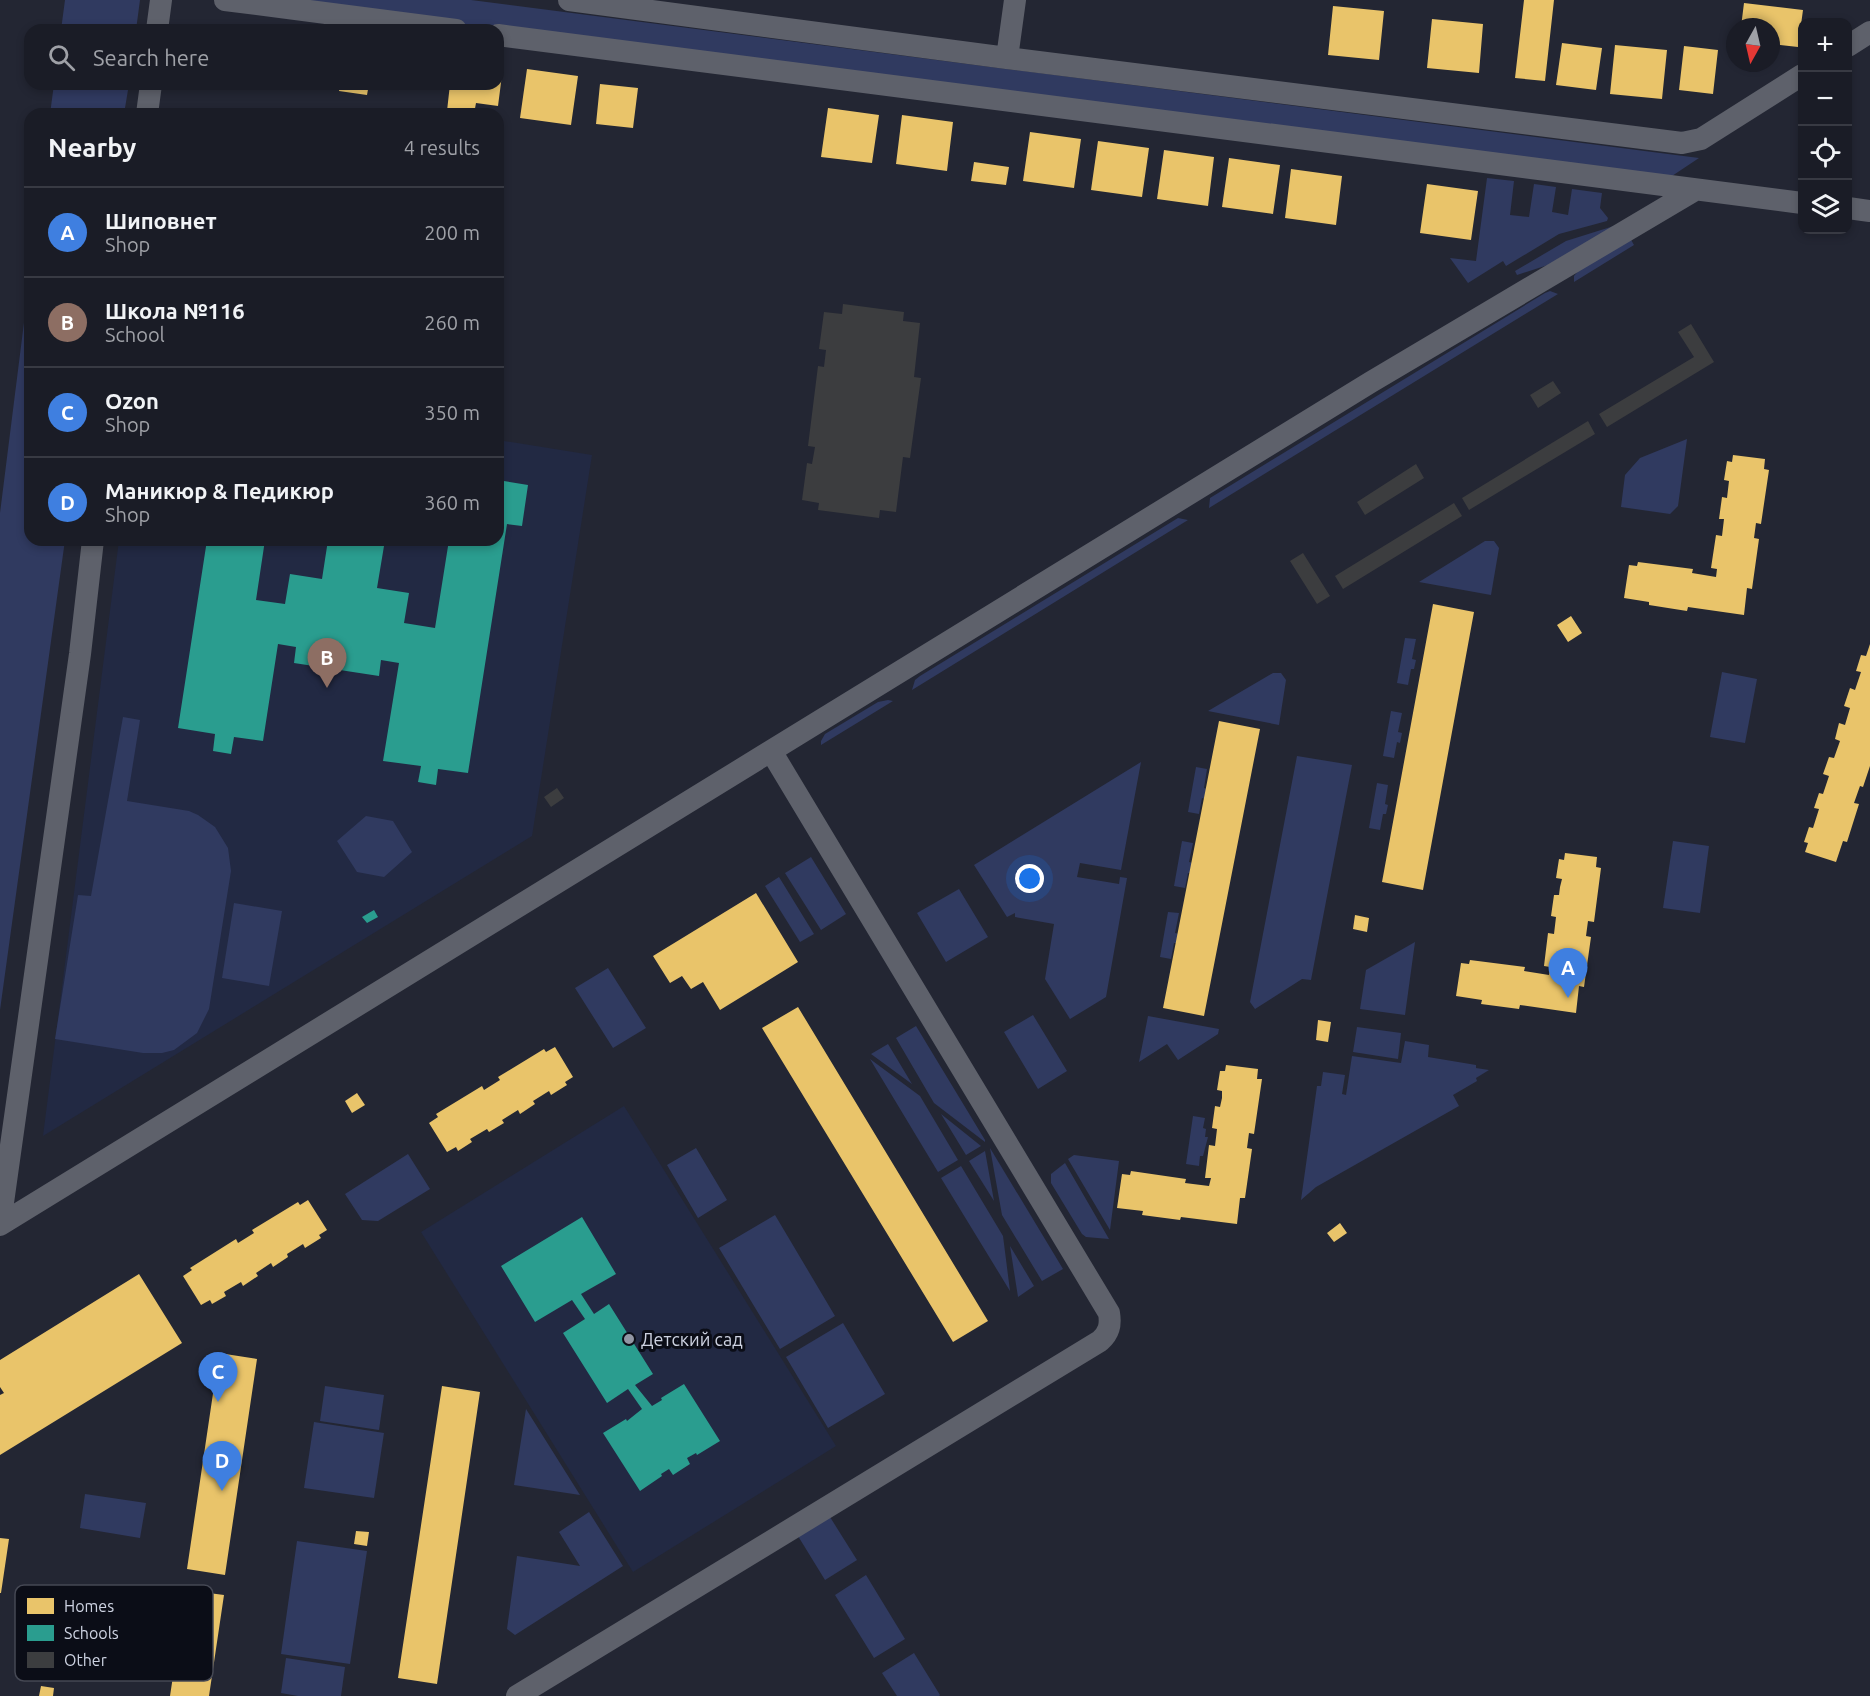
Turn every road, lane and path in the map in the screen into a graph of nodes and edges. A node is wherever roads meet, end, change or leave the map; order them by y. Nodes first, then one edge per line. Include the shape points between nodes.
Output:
1 (161, 0) edge
2 (225, 0) edge
3 (569, 0) edge
4 (1015, 0) edge
5 (159, 24) edge
6 (410, 24) edge
7 (1870, 32) edge
8 (504, 36) edge
9 (1852, 43) edge
10 (1007, 58) junction
11 (1798, 78) edge
12 (150, 90) edge
13 (148, 108) edge
14 (1695, 190) junction
15 (1798, 202) edge
16 (1852, 209) edge
17 (1870, 211) edge
18 (92, 546) edge
19 (771, 751) junction
20 (0, 1225) edge
21 (517, 1696) edge

1 - 5 street
2 - 6 street
3 - 10 street
4 - 10 street
7 - 9 street
8 - 14 street
10 - 11 street via 1682,143 1701,139
12 - 13 street
14 - 15 street
14 - 19 street via 1371,382
16 - 17 street
18 - 20 street
19 - 20 street
19 - 21 street via 1109,1313 1107,1334

